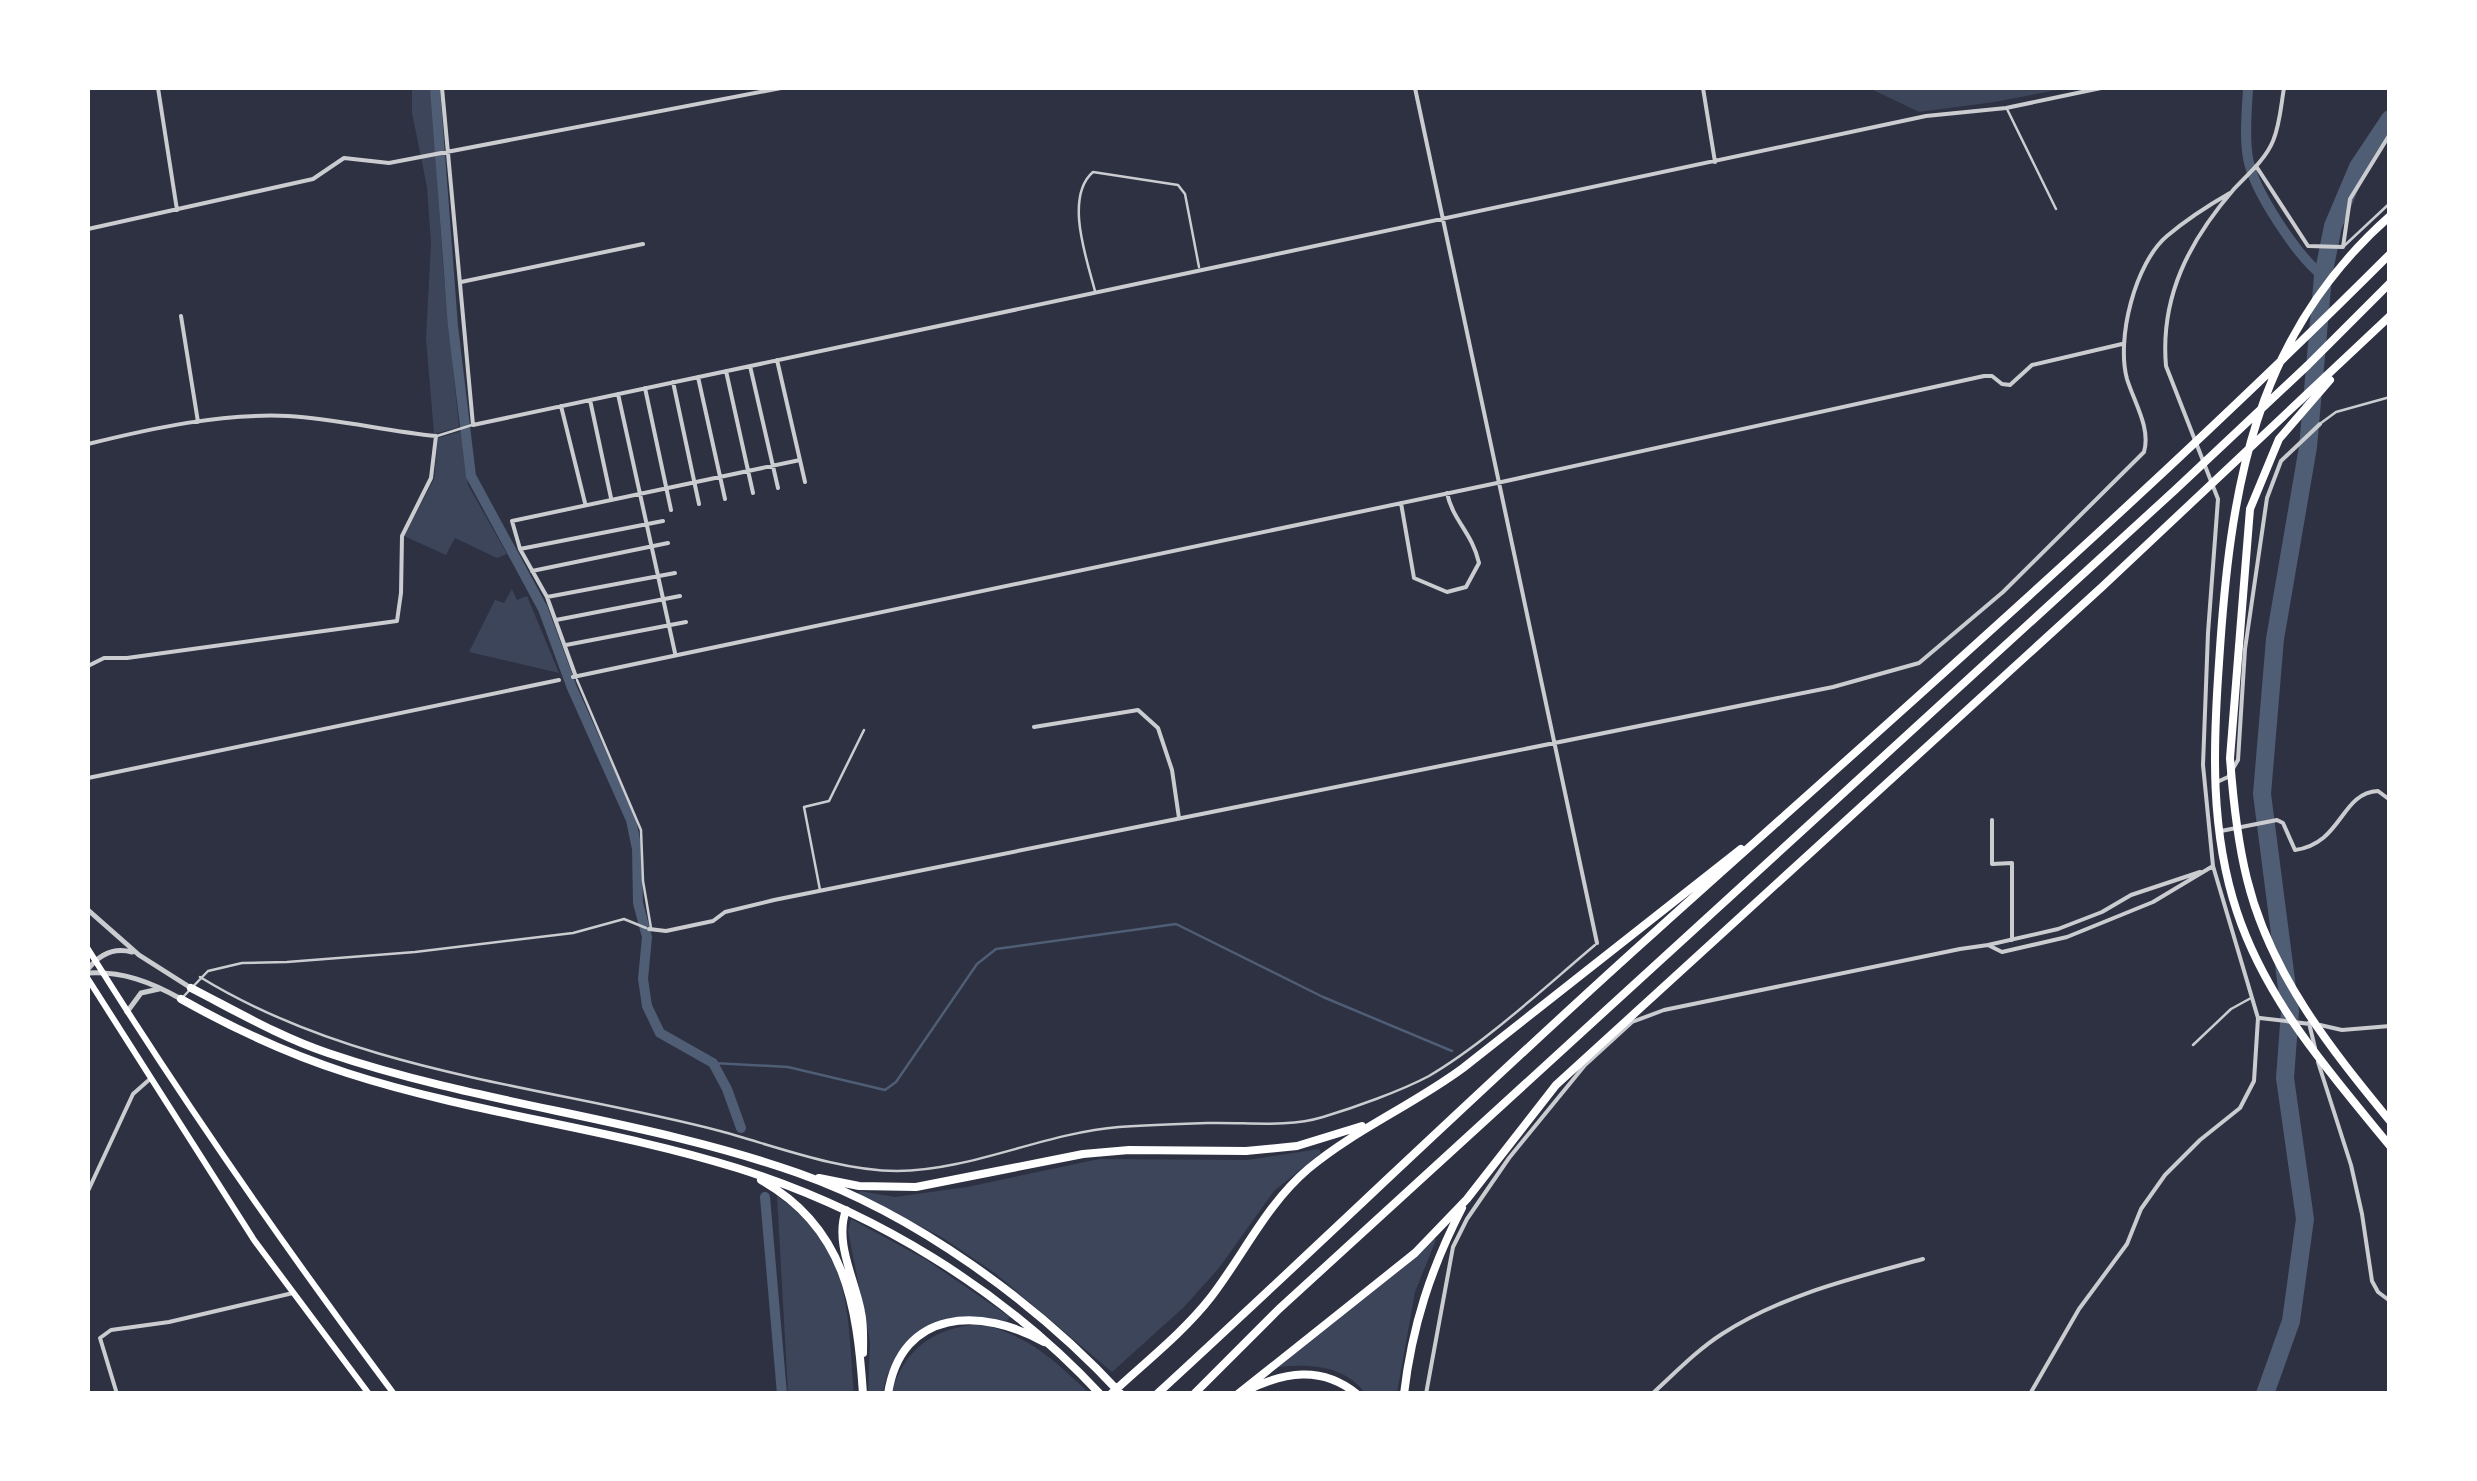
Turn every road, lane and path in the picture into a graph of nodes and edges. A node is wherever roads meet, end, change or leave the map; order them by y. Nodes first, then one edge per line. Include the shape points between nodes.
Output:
1 (158, 88) edge
2 (442, 88) edge
3 (780, 88) edge
4 (1414, 88) edge
5 (1703, 88) edge
6 (2101, 88) edge
7 (2284, 88) edge
8 (2006, 108) junction
9 (2390, 134) edge
10 (445, 150) junction
11 (1715, 162) junction
12 (2255, 167) junction
13 (2230, 193) junction
14 (2390, 203) edge
15 (2056, 209) dead end
16 (176, 210) junction
17 (2390, 216) edge
18 (1442, 219) junction
19 (88, 229) edge
20 (643, 244) dead end
21 (2340, 247) junction
22 (2390, 254) edge
23 (1200, 271) junction
24 (461, 282) junction
25 (2390, 283) edge
26 (1096, 292) junction
27 (181, 316) dead end
28 (2390, 316) edge
29 (2122, 344) junction
30 (778, 360) junction
31 (750, 366) junction
32 (726, 371) junction
33 (698, 377) junction
34 (673, 382) junction
35 (2322, 385) junction
36 (645, 388) junction
37 (618, 394) junction
38 (2390, 398) edge
39 (590, 400) junction
40 (561, 406) junction
41 (198, 422) junction
42 (2320, 424) joint
43 (473, 425) junction
44 (436, 436) junction
45 (88, 444) edge
46 (800, 460) junction
47 (773, 466) junction
48 (748, 471) junction
49 (720, 476) junction
50 (694, 482) junction
51 (806, 482) dead end
52 (1498, 482) junction
53 (666, 488) junction
54 (778, 488) dead end
55 (753, 493) dead end
56 (1447, 493) junction
57 (640, 494) junction
58 (726, 499) dead end
59 (611, 500) junction
60 (1401, 502) junction
61 (699, 504) dead end
62 (586, 505) junction
63 (671, 510) dead end
64 (663, 521) dead end
65 (647, 524) junction
66 (668, 543) dead end
67 (652, 546) junction
68 (520, 550) junction
69 (532, 570) junction
70 (675, 573) dead end
71 (658, 576) junction
72 (680, 596) dead end
73 (547, 598) junction
74 (663, 599) junction
75 (556, 620) junction
76 (686, 622) dead end
77 (669, 626) junction
78 (566, 646) junction
79 (675, 655) junction
80 (88, 666) edge
81 (575, 677) junction
82 (558, 680) joint
83 (1034, 727) dead end
84 (864, 730) dead end
85 (1553, 742) junction
86 (88, 778) edge
87 (2207, 785) junction
88 (1819, 787) junction
89 (2390, 800) edge
90 (1179, 820) junction
91 (1992, 820) dead end
92 (2211, 834) junction
93 (2214, 866) junction
94 (820, 890) junction
95 (88, 910) edge
96 (650, 929) junction
97 (2012, 940) junction
98 (1596, 943) joint
99 (1988, 945) junction
100 (88, 949) edge
101 (139, 955) junction
102 (95, 960) junction
103 (102, 972) junction
104 (88, 974) edge
105 (200, 977) junction
106 (191, 988) junction
107 (164, 990) junction
108 (2253, 997) junction
109 (181, 999) junction
110 (127, 1012) junction
111 (2258, 1018) junction
112 (2309, 1024) junction
113 (2390, 1026) edge
114 (2192, 1045) dead end
115 (150, 1079) junction
116 (1376, 1121) junction
117 (2390, 1121) edge
118 (2390, 1146) edge
119 (739, 1168) junction
120 (802, 1174) junction
121 (242, 1188) junction
122 (88, 1191) edge
123 (852, 1197) junction
124 (227, 1198) junction
125 (1467, 1199) junction
126 (846, 1210) junction
127 (1924, 1259) dead end
128 (293, 1293) junction
129 (2390, 1301) edge
130 (1061, 1352) junction
131 (862, 1390) edge
132 (117, 1394) edge
133 (368, 1394) edge
134 (394, 1394) edge
135 (888, 1394) edge
136 (1100, 1394) edge
137 (1111, 1394) edge
138 (1122, 1394) edge
139 (1157, 1394) edge
140 (1194, 1394) edge
141 (1240, 1394) edge
142 (1357, 1394) edge
143 (1404, 1394) edge
144 (1426, 1394) edge
145 (1652, 1394) edge
146 (2030, 1394) edge

1 - 16 street
2 - 10 street
3 - 10 street
4 - 18 street
5 - 11 street
6 - 8 street
7 - 12 street via 2274,140
8 - 11 street via 1926,116
8 - 15 lane
9 - 21 street via 2350,199
10 - 16 street via 389,163 344,158 312,179
10 - 24 street
11 - 18 street
12 - 13 street
12 - 21 street via 2308,246
13 - 29 street via 2164,238 2136,284
13 - 87 street via 2187,257 2166,319 2166,366 2218,500 2204,705
14 - 21 lane
16 - 19 street
17 - 118 highway via 2304,315 2252,433 2229,533 2213,747 2224,864 2247,939 2290,1020
18 - 23 street
18 - 52 street
20 - 24 street
22 - 88 highway
23 - 26 street
23 - 26 lane via 1178,185 1092,172 1078,224
24 - 43 street
25 - 140 highway
26 - 30 street
27 - 41 street
28 - 35 highway
29 - 52 street via 2032,365 2010,385 1984,376
29 - 85 street via 2148,440 2144,452 1919,664
30 - 31 street
30 - 46 street
31 - 32 street
31 - 47 street
32 - 33 street
32 - 48 street
33 - 34 street
33 - 49 street
34 - 36 street
34 - 50 street
35 - 117 highway via 2272,453 2250,509 2230,758 2247,882 2270,944 2332,1050
35 - 125 highway via 1556,1085
36 - 37 street
36 - 53 street
37 - 39 street
37 - 57 street
38 - 42 lane via 2336,412
39 - 40 street
39 - 59 street
40 - 43 street
40 - 62 street
41 - 44 street via 286,416
41 - 45 street
42 - 87 street via 2274,476 2245,649 2237,767
43 - 44 lane
44 - 80 street via 431,478 402,536 396,622 104,658
46 - 47 street
46 - 51 street
47 - 48 street
47 - 54 street
48 - 49 street
48 - 55 street
49 - 50 street
49 - 58 street
50 - 53 street
50 - 61 street
52 - 56 street
52 - 85 street
53 - 57 street
53 - 63 street
56 - 60 street
56 - 60 street via 1479,563 1466,587 1447,592 1414,578
57 - 59 street
57 - 65 street
59 - 62 street
60 - 79 street
62 - 68 street via 512,521
64 - 65 street
65 - 67 street
65 - 68 street
66 - 67 street
67 - 69 street
67 - 71 street
68 - 69 street
69 - 73 street
70 - 71 street
71 - 73 street
71 - 74 street
72 - 74 street
73 - 75 street
74 - 75 street
74 - 77 street
75 - 78 street
76 - 77 street
77 - 78 street
77 - 79 street
78 - 81 street
79 - 81 street
81 - 82 lane
81 - 96 lane via 641,830
82 - 86 street
83 - 90 street via 1138,710 1158,728
84 - 94 lane via 829,801 804,808
85 - 90 street
85 - 98 street
87 - 92 street
88 - 116 highway via 1430,1093
88 - 139 highway via 1505,1068
89 - 92 street via 2378,791 2362,795 2328,838 2302,849 2294,850 2283,823 2274,820
90 - 94 street
91 - 97 street via 1992,864 2012,863
92 - 93 street
93 - 97 street
93 - 99 street via 2153,902 2067,938 2002,952
93 - 108 street
94 - 96 street via 725,912 714,921
95 - 101 street
96 - 105 lane via 624,919 573,933 401,953 242,962
97 - 99 street
98 - 105 lane via 1432,1074 1326,1116 1061,1134 948,1165 898,1171 818,1159 394,1057 286,1022
99 - 144 street via 1654,1012 1632,1022 1543,1114 1467,1219 1453,1248
100 - 102 main road
101 - 102 street via 114,951
101 - 106 street
102 - 103 main road
102 - 104 street
103 - 104 street
103 - 107 street
103 - 110 main road
104 - 115 main road
105 - 106 lane
106 - 109 lane
106 - 120 highway via 351,1061 679,1136
107 - 109 street
107 - 110 street via 141,993
108 - 111 street
108 - 114 lane
109 - 119 highway via 263,1042 359,1077
110 - 121 main road
111 - 112 street
111 - 146 street via 2254,1081 2240,1108 2165,1175
112 - 113 street via 2342,1030
112 - 129 street via 2351,1165 2372,1281
115 - 122 street via 133,1094
115 - 124 main road
116 - 120 highway via 1297,1146 1083,1154 916,1188
116 - 137 highway via 1282,1195 1211,1297
119 - 126 highway
119 - 131 highway via 795,1201 830,1242 851,1305
120 - 123 highway
121 - 124 main road
121 - 134 main road
123 - 126 highway
123 - 138 highway via 970,1266 1087,1356
124 - 128 main road
125 - 141 highway via 1376,1287
125 - 143 highway via 1421,1300
126 - 130 highway via 1004,1304
126 - 131 highway via 841,1230 863,1325
127 - 145 street via 1786,1301 1725,1332
128 - 132 street via 111,1330 100,1338
128 - 133 main road
130 - 135 highway via 1011,1325 959,1319 914,1341 896,1366
130 - 136 highway
141 - 142 highway via 1292,1374 1318,1373

